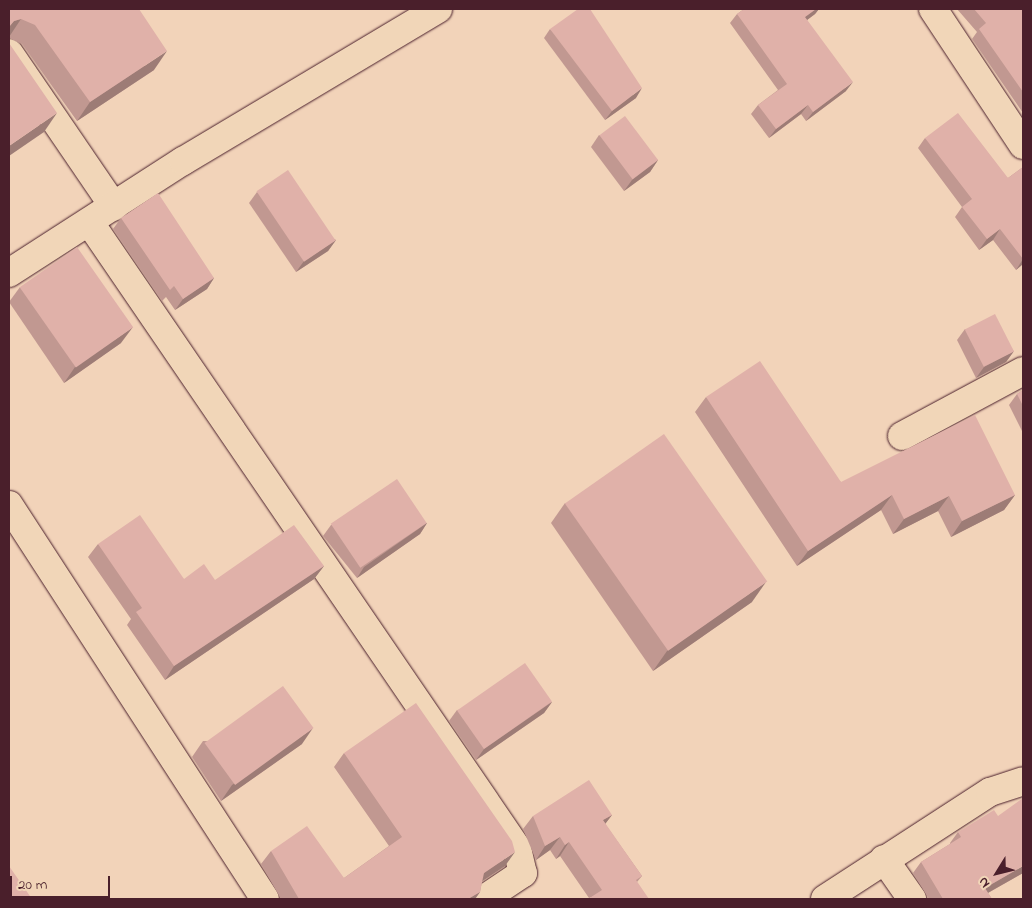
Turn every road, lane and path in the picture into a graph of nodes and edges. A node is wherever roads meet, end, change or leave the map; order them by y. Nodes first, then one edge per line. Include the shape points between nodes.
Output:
1 (438, 9) edge
2 (933, 9) edge
3 (9, 53) edge
4 (1023, 145) edge
5 (114, 207) junction
6 (90, 223) junction
7 (9, 272) edge
8 (1023, 370) edge
9 (902, 436) dead end
10 (9, 505) edge
11 (1023, 780) edge
12 (884, 859) junction
13 (265, 899) edge
14 (484, 899) edge
15 (825, 899) edge
16 (912, 899) edge

1 - 5 street
2 - 4 street
3 - 5 street
5 - 6 street
6 - 7 street
6 - 14 street via 517,848 523,873
8 - 9 street
10 - 13 street
11 - 12 street via 1003,784
12 - 15 street
12 - 16 street

